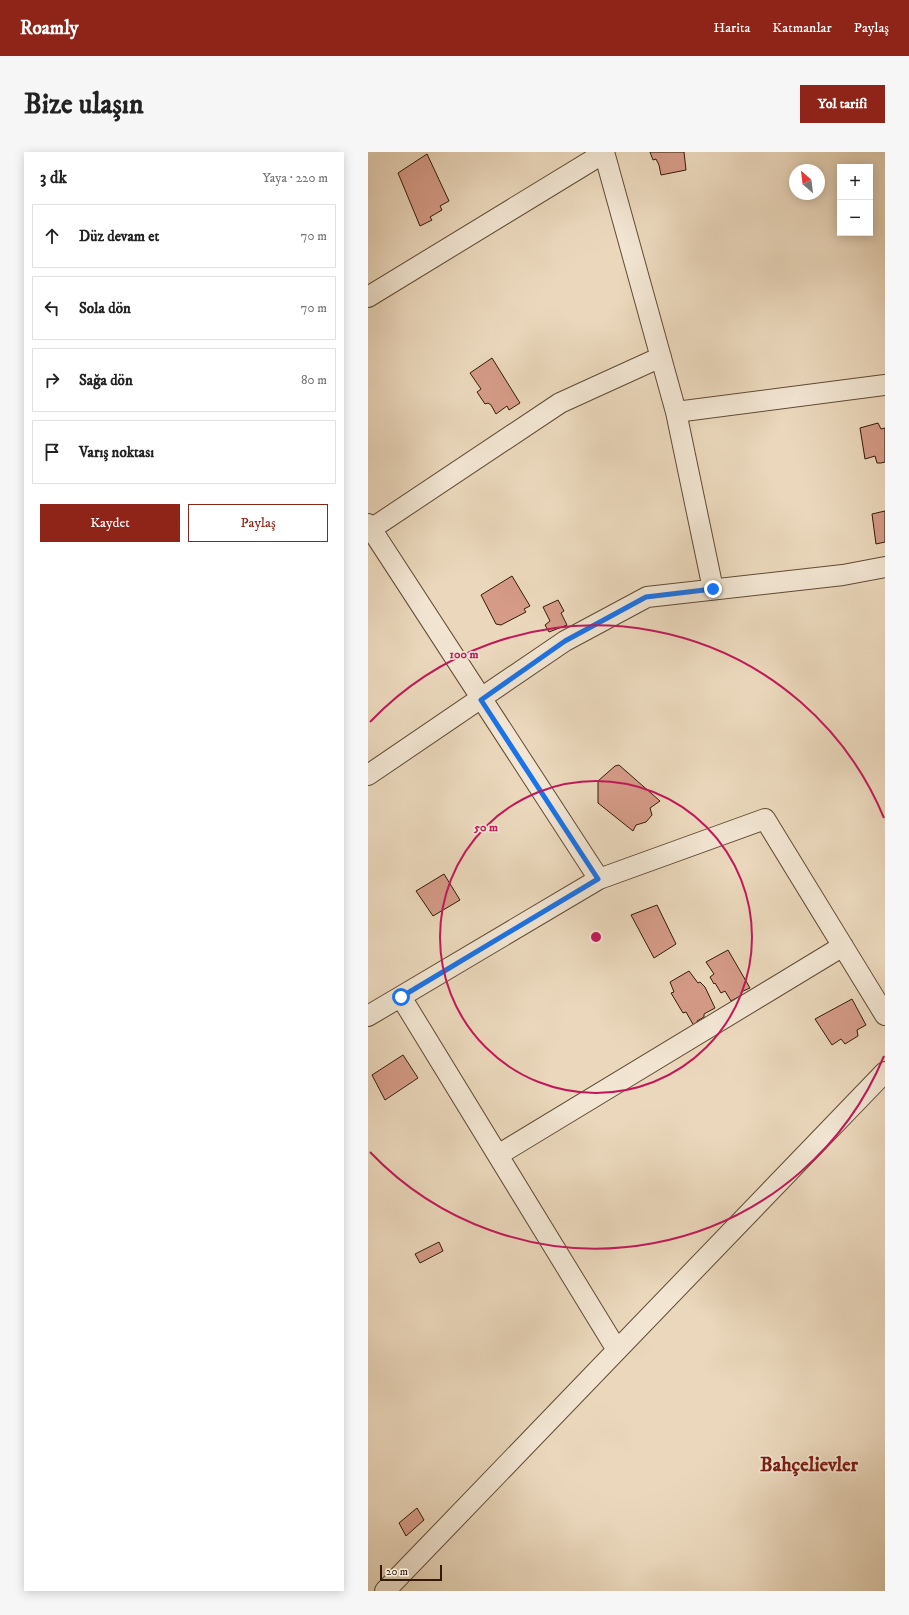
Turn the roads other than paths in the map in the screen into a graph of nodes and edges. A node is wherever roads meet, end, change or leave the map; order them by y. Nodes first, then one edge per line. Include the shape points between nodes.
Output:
1 (604, 152) edge
2 (368, 297) edge
3 (661, 357) junction
4 (885, 385) edge
5 (676, 412) junction
6 (369, 528) edge
7 (885, 567) edge
8 (713, 589) junction
9 (481, 700) junction
10 (368, 775) edge
11 (598, 879) junction
12 (843, 946) junction
13 (401, 997) junction
14 (885, 1015) edge
15 (368, 1016) edge
16 (885, 1072) edge
17 (498, 1155) junction
18 (617, 1350) junction
19 (385, 1591) edge

1 - 2 street
1 - 3 street
3 - 5 street
3 - 6 street via 560,403
4 - 5 street
5 - 8 street
6 - 9 street
7 - 8 street via 842,575
8 - 9 street via 646,597 565,641
9 - 10 street
9 - 11 street
11 - 12 street via 765,819
11 - 13 street
12 - 14 street
12 - 17 street
13 - 15 street
13 - 17 street
16 - 18 street
17 - 18 street
18 - 19 street

